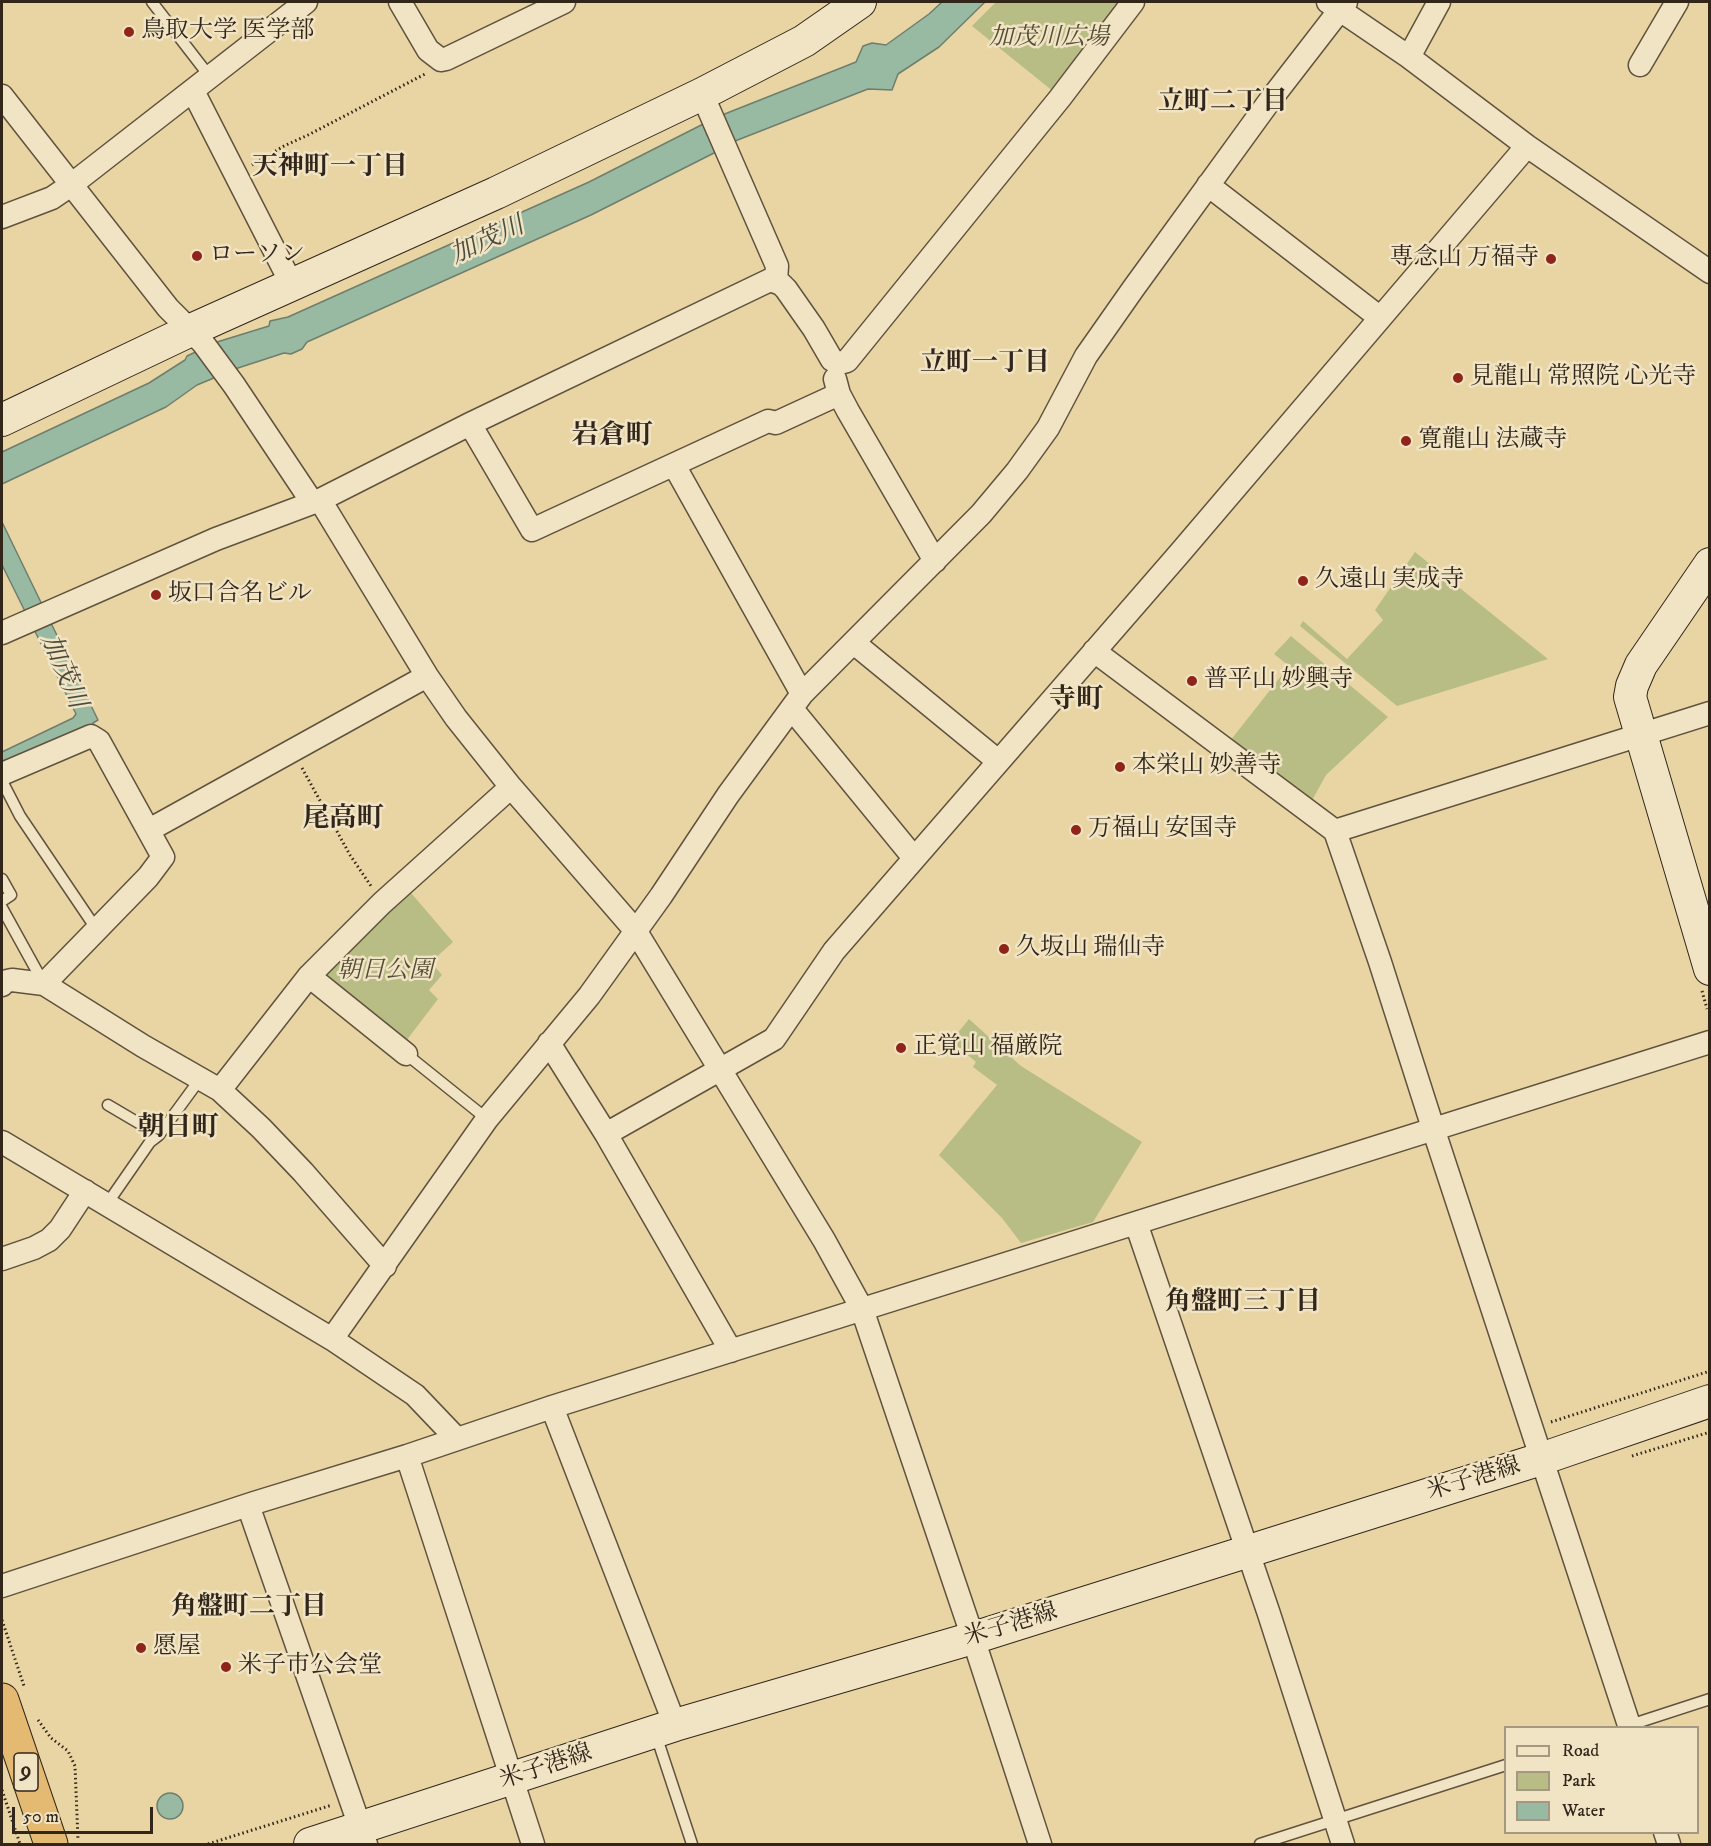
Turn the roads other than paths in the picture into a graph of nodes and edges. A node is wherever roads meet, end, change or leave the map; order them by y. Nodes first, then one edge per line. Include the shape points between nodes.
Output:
1 (152, 2) edge
2 (306, 2) edge
3 (400, 2) edge
4 (564, 2) edge
5 (860, 2) edge
6 (1133, 2) edge
7 (1439, 2) edge
8 (1677, 2) edge
9 (1338, 4) edge
10 (1408, 57) junction
11 (1640, 64) dead end
12 (202, 84) junction
13 (2, 96) edge
14 (705, 103) junction
15 (1527, 146) junction
16 (71, 185) junction
17 (1208, 185) junction
18 (2, 217) edge
19 (1710, 272) edge
20 (776, 281) junction
21 (291, 283) junction
22 (1379, 317) junction
23 (198, 338) junction
24 (837, 362) junction
25 (838, 394) junction
26 (2, 420) edge
27 (470, 424) junction
28 (674, 465) junction
29 (316, 501) junction
30 (935, 561) junction
31 (1710, 564) edge
32 (2, 633) edge
33 (854, 643) junction
34 (1094, 651) junction
35 (427, 676) junction
36 (797, 701) junction
37 (1710, 713) edge
38 (1642, 734) junction
39 (998, 761) junction
40 (2, 774) edge
41 (2, 782) edge
42 (511, 787) junction
43 (149, 830) junction
44 (1335, 831) junction
45 (914, 858) junction
46 (2, 879) edge
47 (2, 901) edge
48 (2, 908) edge
49 (635, 930) junction
50 (97, 931) junction
51 (1710, 969) edge
52 (309, 976) junction
53 (2, 982) edge
54 (44, 984) junction
55 (1710, 1042) edge
56 (549, 1043) junction
57 (406, 1054) joint
58 (719, 1070) junction
59 (200, 1080) junction
60 (220, 1090) junction
61 (108, 1105) dead end
62 (487, 1119) junction
63 (1433, 1128) junction
64 (606, 1134) junction
65 (159, 1135) junction
66 (2, 1142) edge
67 (85, 1191) junction
68 (107, 1204) junction
69 (1136, 1223) junction
70 (2, 1259) edge
71 (385, 1266) junction
72 (862, 1309) junction
73 (332, 1339) junction
74 (731, 1351) junction
75 (1710, 1401) edge
76 (552, 1407) junction
77 (457, 1439) junction
78 (407, 1456) junction
79 (1541, 1459) junction
80 (248, 1505) junction
81 (1248, 1551) junction
82 (2, 1586) edge
83 (973, 1638) junction
84 (14, 1694) edge
85 (1710, 1699) edge
86 (1627, 1726) edge
87 (1630, 1726) edge
88 (665, 1728) junction
89 (11, 1761) edge
90 (1504, 1766) edge
91 (511, 1779) junction
92 (1335, 1820) junction
93 (364, 1837) edge
94 (51, 1845) edge
95 (310, 1845) edge
96 (533, 1845) edge
97 (692, 1845) edge
98 (1040, 1845) edge
99 (1260, 1845) edge
100 (1343, 1845) edge

1 - 12 lane
2 - 12 street
3 - 4 street via 428,50 441,60
5 - 14 main road
6 - 24 street via 850,359
7 - 10 street
8 - 11 street
9 - 10 street
9 - 17 street
10 - 15 street
12 - 16 street
12 - 21 street via 236,175
13 - 16 street
14 - 20 street via 777,266
14 - 21 main road
15 - 19 street
15 - 22 street
16 - 18 street via 52,198
16 - 23 street via 168,308
17 - 22 street
17 - 30 street via 1086,356 1048,428 1017,471
20 - 24 street via 786,289
20 - 27 street via 764,282
21 - 23 main road
22 - 34 street
23 - 26 main road
23 - 29 street
24 - 25 street
25 - 28 street via 776,423 768,421
25 - 30 street
27 - 28 street via 532,530
27 - 29 street
28 - 36 street
29 - 32 street via 216,539
29 - 35 street
30 - 33 street
31 - 38 main road via 1641,665 1632,686 1630,697
33 - 36 street
33 - 39 street
34 - 39 street
34 - 44 street
35 - 42 street
35 - 43 street
36 - 45 street
36 - 49 street
37 - 38 street
38 - 44 street
38 - 51 main road
39 - 45 street
40 - 43 street via 91,736 99,741
41 - 50 lane via 20,816
42 - 49 street
42 - 52 street via 382,903
43 - 50 street via 163,857
44 - 63 street
45 - 58 street via 834,951 774,1039
46 - 47 lane via 11,895
48 - 54 lane
49 - 56 street via 589,996
49 - 58 street
50 - 54 street
52 - 57 street
52 - 60 street
53 - 54 street
54 - 59 street
55 - 63 street
56 - 62 street
56 - 64 street
57 - 62 lane
58 - 64 street
58 - 72 street
59 - 60 street
59 - 65 lane
60 - 71 street via 303,1172
61 - 65 lane
62 - 71 street
63 - 69 street
63 - 79 street
64 - 74 street
65 - 68 lane
66 - 67 street
67 - 68 street
67 - 70 street via 49,1240
68 - 73 street
69 - 72 street
69 - 81 street
71 - 73 street
72 - 74 street
72 - 83 street
73 - 77 street via 415,1395
74 - 76 street
75 - 79 main road, 米子港線
76 - 77 street
76 - 88 street
77 - 78 street
78 - 80 street
78 - 91 street
79 - 81 main road, 米子港線
79 - 86 street
80 - 82 street
80 - 93 street
81 - 83 main road, 米子港線
81 - 92 street
83 - 88 main road, 米子港線
83 - 98 street
84 - 89 highway, 9
85 - 87 lane
88 - 91 main road, 米子港線
88 - 97 lane
89 - 94 highway, 9
90 - 92 lane
91 - 93 main road, 米子港線
91 - 96 street
92 - 99 lane
92 - 100 street
93 - 95 main road, 米子港線

